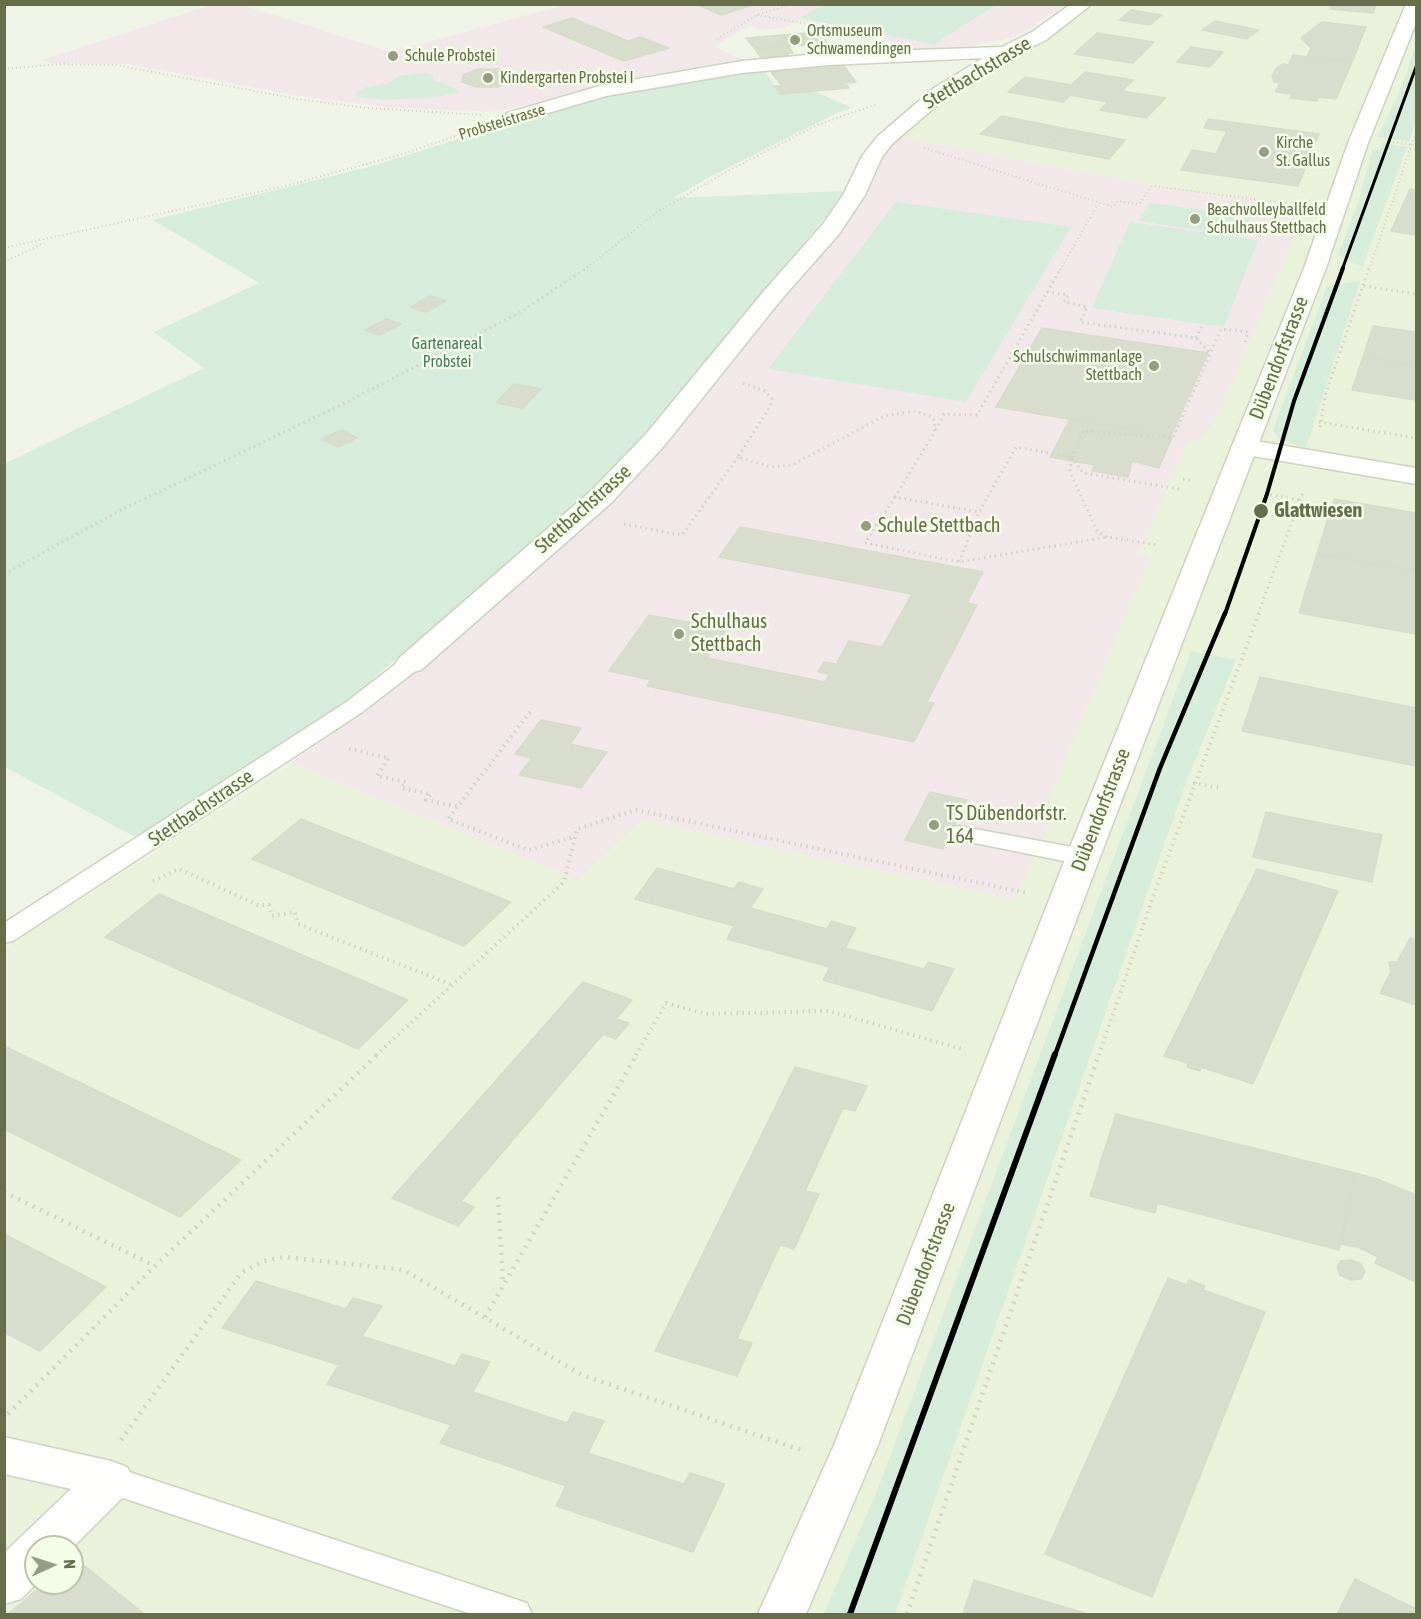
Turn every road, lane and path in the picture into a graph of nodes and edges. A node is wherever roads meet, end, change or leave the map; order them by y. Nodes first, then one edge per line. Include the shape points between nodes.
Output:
1 (791, 4) edge
2 (1083, 4) edge
3 (1416, 4) edge
4 (714, 42) dead end
5 (1008, 51) junction
6 (4, 69) edge
7 (878, 103) dead end
8 (514, 117) junction
9 (1416, 132) edge
10 (885, 140) junction
11 (1410, 149) junction
12 (1416, 150) edge
13 (1098, 204) junction
14 (1312, 206) dead end
15 (50, 240) junction
16 (4, 248) edge
17 (4, 262) edge
18 (1364, 286) junction
19 (1047, 292) junction
20 (1416, 294) edge
21 (1203, 324) dead end
22 (1196, 338) junction
23 (1244, 345) dead end
24 (1211, 354) junction
25 (708, 374) junction
26 (1319, 422) junction
27 (1321, 432) dead end
28 (934, 433) junction
29 (1416, 438) edge
30 (1244, 447) junction
31 (738, 457) junction
32 (1072, 457) junction
33 (1416, 476) edge
34 (1305, 486) dead end
35 (1179, 489) dead end
36 (895, 497) junction
37 (1296, 511) junction
38 (979, 512) junction
39 (1286, 513) dead end
40 (579, 515) junction
41 (1107, 537) junction
42 (1159, 545) dead end
43 (959, 562) junction
44 (4, 574) edge
45 (410, 664) joint
46 (530, 712) dead end
47 (303, 740) junction
48 (1193, 783) junction
49 (1221, 788) dead end
50 (458, 807) junction
51 (959, 833) dead end
52 (575, 837) junction
53 (1083, 857) junction
54 (148, 883) dead end
55 (1030, 894) dead end
56 (4, 935) edge
57 (451, 984) junction
58 (965, 1051) dead end
59 (4, 1192) edge
60 (498, 1197) dead end
61 (155, 1266) junction
62 (503, 1285) junction
63 (485, 1317) junction
64 (4, 1417) edge
65 (801, 1450) dead end
66 (4, 1455) edge
67 (103, 1478) junction
68 (53, 1535) edge
69 (24, 1565) edge
70 (4, 1584) edge
71 (515, 1614) edge
72 (782, 1614) edge
73 (907, 1614) edge

1 - 4 path via 758,15
2 - 5 street, Stettbachstrasse via 1039,36
3 - 30 street, Dübendorfstrasse via 1358,143 1315,268
5 - 8 street, Probsteistrasse via 829,59 742,68 603,92
5 - 10 street, Stettbachstrasse via 941,92
6 - 8 path via 59,64 116,65 297,99 367,108
7 - 44 path via 817,125 657,212 596,262 517,314 347,402 119,511
8 - 15 path, Probsteistrasse via 399,155 302,181
9 - 11 path
10 - 13 path via 923,148
10 - 25 street, Stettbachstrasse via 831,229
11 - 12 path
11 - 18 path
13 - 14 path via 1139,204 1152,186
13 - 19 path
15 - 16 path, Probsteistrasse
15 - 17 path
18 - 20 path
18 - 26 path
19 - 22 path via 1068,296 1064,302 1088,307 1080,322
19 - 28 path via 977,416 944,414
21 - 22 path
22 - 24 path
23 - 24 path via 1248,332 1221,329
24 - 32 path via 1173,438 1083,431
25 - 31 path via 751,385 765,391 771,399
25 - 40 street, Stettbachstrasse via 655,440
26 - 27 path
26 - 29 path
28 - 31 path via 935,422 926,413 899,412 876,419 792,465 771,467
28 - 36 path
30 - 33 street
30 - 53 street, Dübendorfstrasse
31 - 40 path via 682,535
32 - 35 path via 1083,473
32 - 38 path via 1017,447
32 - 41 path via 1070,472 1097,531
34 - 37 path
36 - 38 path
36 - 43 path via 864,543
37 - 39 path
37 - 48 path
38 - 43 path
40 - 45 street, Stettbachstrasse
41 - 42 path
41 - 43 path
45 - 47 lane, Stettbachstrasse
46 - 50 path
47 - 50 path via 389,758 377,776 406,782 401,788 430,794 426,800
47 - 56 lane, Stettbachstrasse
48 - 49 path
48 - 73 path
50 - 52 path via 448,819 528,850
51 - 53 lane
52 - 55 path via 577,829 636,810
52 - 57 path via 564,882
53 - 72 street, Dübendorfstrasse via 856,1445
54 - 57 path via 179,869 258,905 269,905 272,916 295,912 298,924
57 - 61 path
58 - 62 path via 829,1011 706,1014 666,1004
59 - 61 path
60 - 62 path
61 - 64 path
62 - 63 path
63 - 65 path via 582,1374
63 - 67 path via 404,1270 284,1257 264,1261 241,1273
66 - 67 street
67 - 68 street
67 - 71 lane
69 - 70 street

